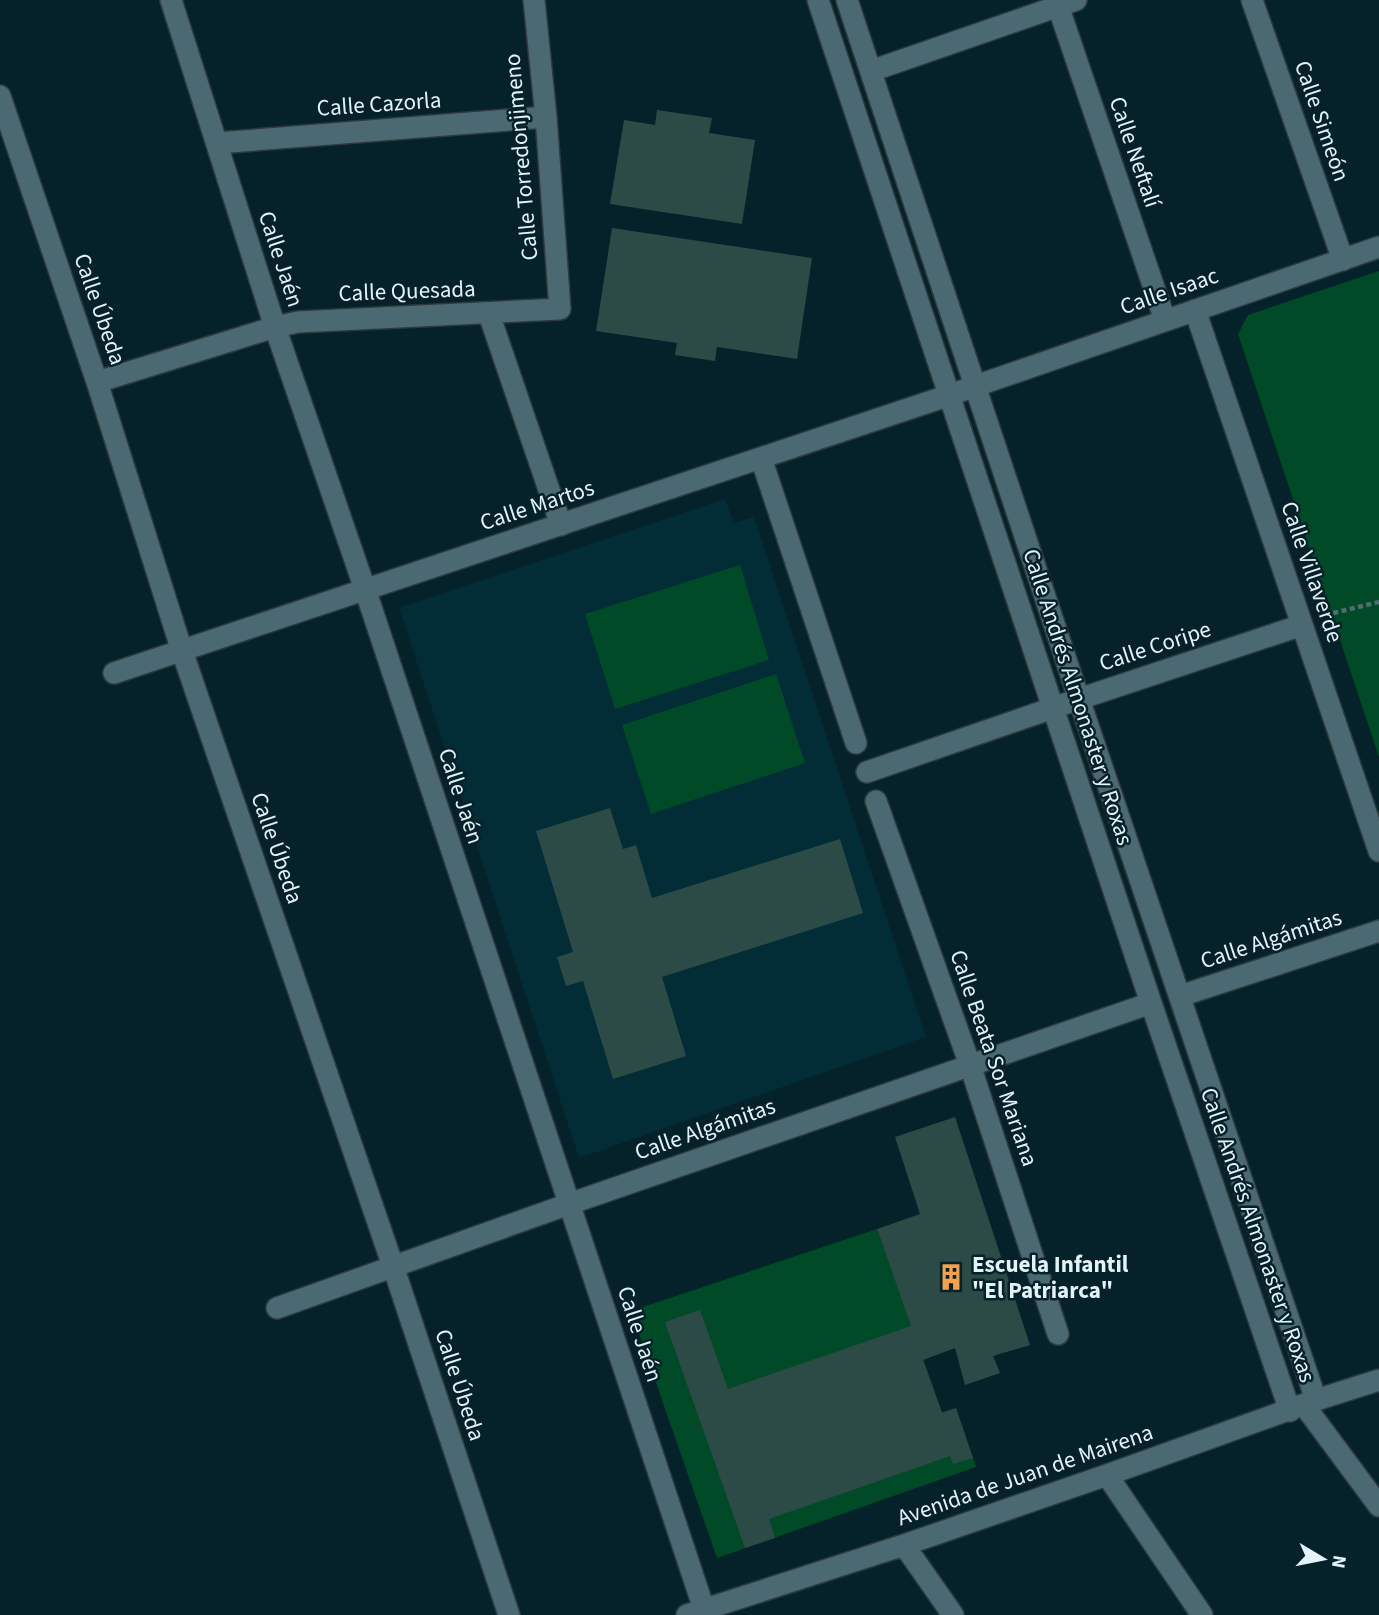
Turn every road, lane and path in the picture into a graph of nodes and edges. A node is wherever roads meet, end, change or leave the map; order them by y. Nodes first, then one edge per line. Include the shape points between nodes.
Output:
1 (171, 0) edge
2 (534, 0) edge
3 (818, 0) edge
4 (847, 0) edge
5 (1252, 0) edge
6 (1063, 2) edge
7 (871, 71) junction
8 (0, 96) edge
9 (546, 117) junction
10 (217, 142) junction
11 (1379, 247) edge
12 (1343, 260) junction
13 (560, 309) joint
14 (1195, 310) junction
15 (489, 314) junction
16 (1165, 320) junction
17 (275, 327) junction
18 (97, 382) junction
19 (975, 386) junction
20 (950, 395) junction
21 (761, 458) junction
22 (561, 525) junction
23 (365, 589) junction
24 (1379, 602) edge
25 (1302, 625) junction
26 (182, 651) junction
27 (114, 673) dead end
28 (1079, 699) junction
29 (1054, 708) junction
30 (856, 743) dead end
31 (867, 772) dead end
32 (876, 801) dead end
33 (1379, 851) edge
34 (1379, 931) edge
35 (1180, 996) junction
36 (1151, 1003) junction
37 (970, 1065) junction
38 (569, 1204) junction
39 (393, 1266) junction
40 (276, 1308) dead end
41 (1058, 1334) dead end
42 (1379, 1380) edge
43 (1304, 1405) junction
44 (1107, 1475) junction
45 (1379, 1506) edge
46 (904, 1545) junction
47 (700, 1613) edge
48 (509, 1615) edge
49 (953, 1615) edge
50 (1202, 1615) edge

1 - 10 street, Calle Jaén
2 - 9 street, Calle Torredonjimeno
3 - 20 street, Calle Andrés Almonaster y Roxas
4 - 7 street, Calle Andrés Almonaster y Roxas
5 - 12 street, Calle Simeón
6 - 7 street
6 - 16 street, Calle Neftalí
7 - 19 street, Calle Andrés Almonaster y Roxas
8 - 18 street, Calle Úbeda
9 - 10 street, Calle Cazorla
9 - 13 street, Calle Torredonjimeno
10 - 17 street, Calle Jaén
11 - 12 street, Calle Isaac
12 - 14 street, Calle Isaac
13 - 15 street, Calle Quesada
14 - 16 street, Calle Isaac
14 - 25 street, Calle Villaverde
15 - 17 street, Calle Quesada via 316,321
15 - 22 street
16 - 19 street, Calle Isaac
17 - 18 street, Calle Quesada
17 - 23 street, Calle Jaén
18 - 26 street, Calle Úbeda
19 - 20 street, Calle Martos
19 - 28 street, Calle Andrés Almonaster y Roxas
20 - 21 street, Calle Martos
20 - 29 street, Calle Andrés Almonaster y Roxas
21 - 22 street, Calle Martos
21 - 30 street
22 - 23 street, Calle Martos
23 - 26 street, Calle Martos
23 - 38 street, Calle Jaén
24 - 25 path
25 - 28 street, Calle Coripe
25 - 33 street, Calle Villaverde
26 - 27 street, Calle Martos
26 - 39 street, Calle Úbeda
28 - 29 street, Calle Coripe
28 - 35 street, Calle Andrés Almonaster y Roxas
29 - 31 street, Calle Coripe
29 - 36 street, Calle Andrés Almonaster y Roxas
32 - 37 street, Calle Beata Sor Mariana
34 - 35 street, Calle Algámitas
35 - 43 street, Calle Andrés Almonaster y Roxas
36 - 37 street, Calle Algámitas
36 - 43 street, Calle Andrés Almonaster y Roxas
37 - 38 street, Calle Algámitas
37 - 41 street, Calle Beata Sor Mariana
38 - 39 street, Calle Algámitas
38 - 47 street, Calle Jaén
39 - 40 street, Calle Algámitas
39 - 48 street, Calle Úbeda
42 - 43 street, Avenida de Juan de Mairena
43 - 44 street, Avenida de Juan de Mairena
43 - 45 street
44 - 46 street, Avenida de Juan de Mairena
44 - 50 street
46 - 47 street, Avenida de Juan de Mairena
46 - 49 street

